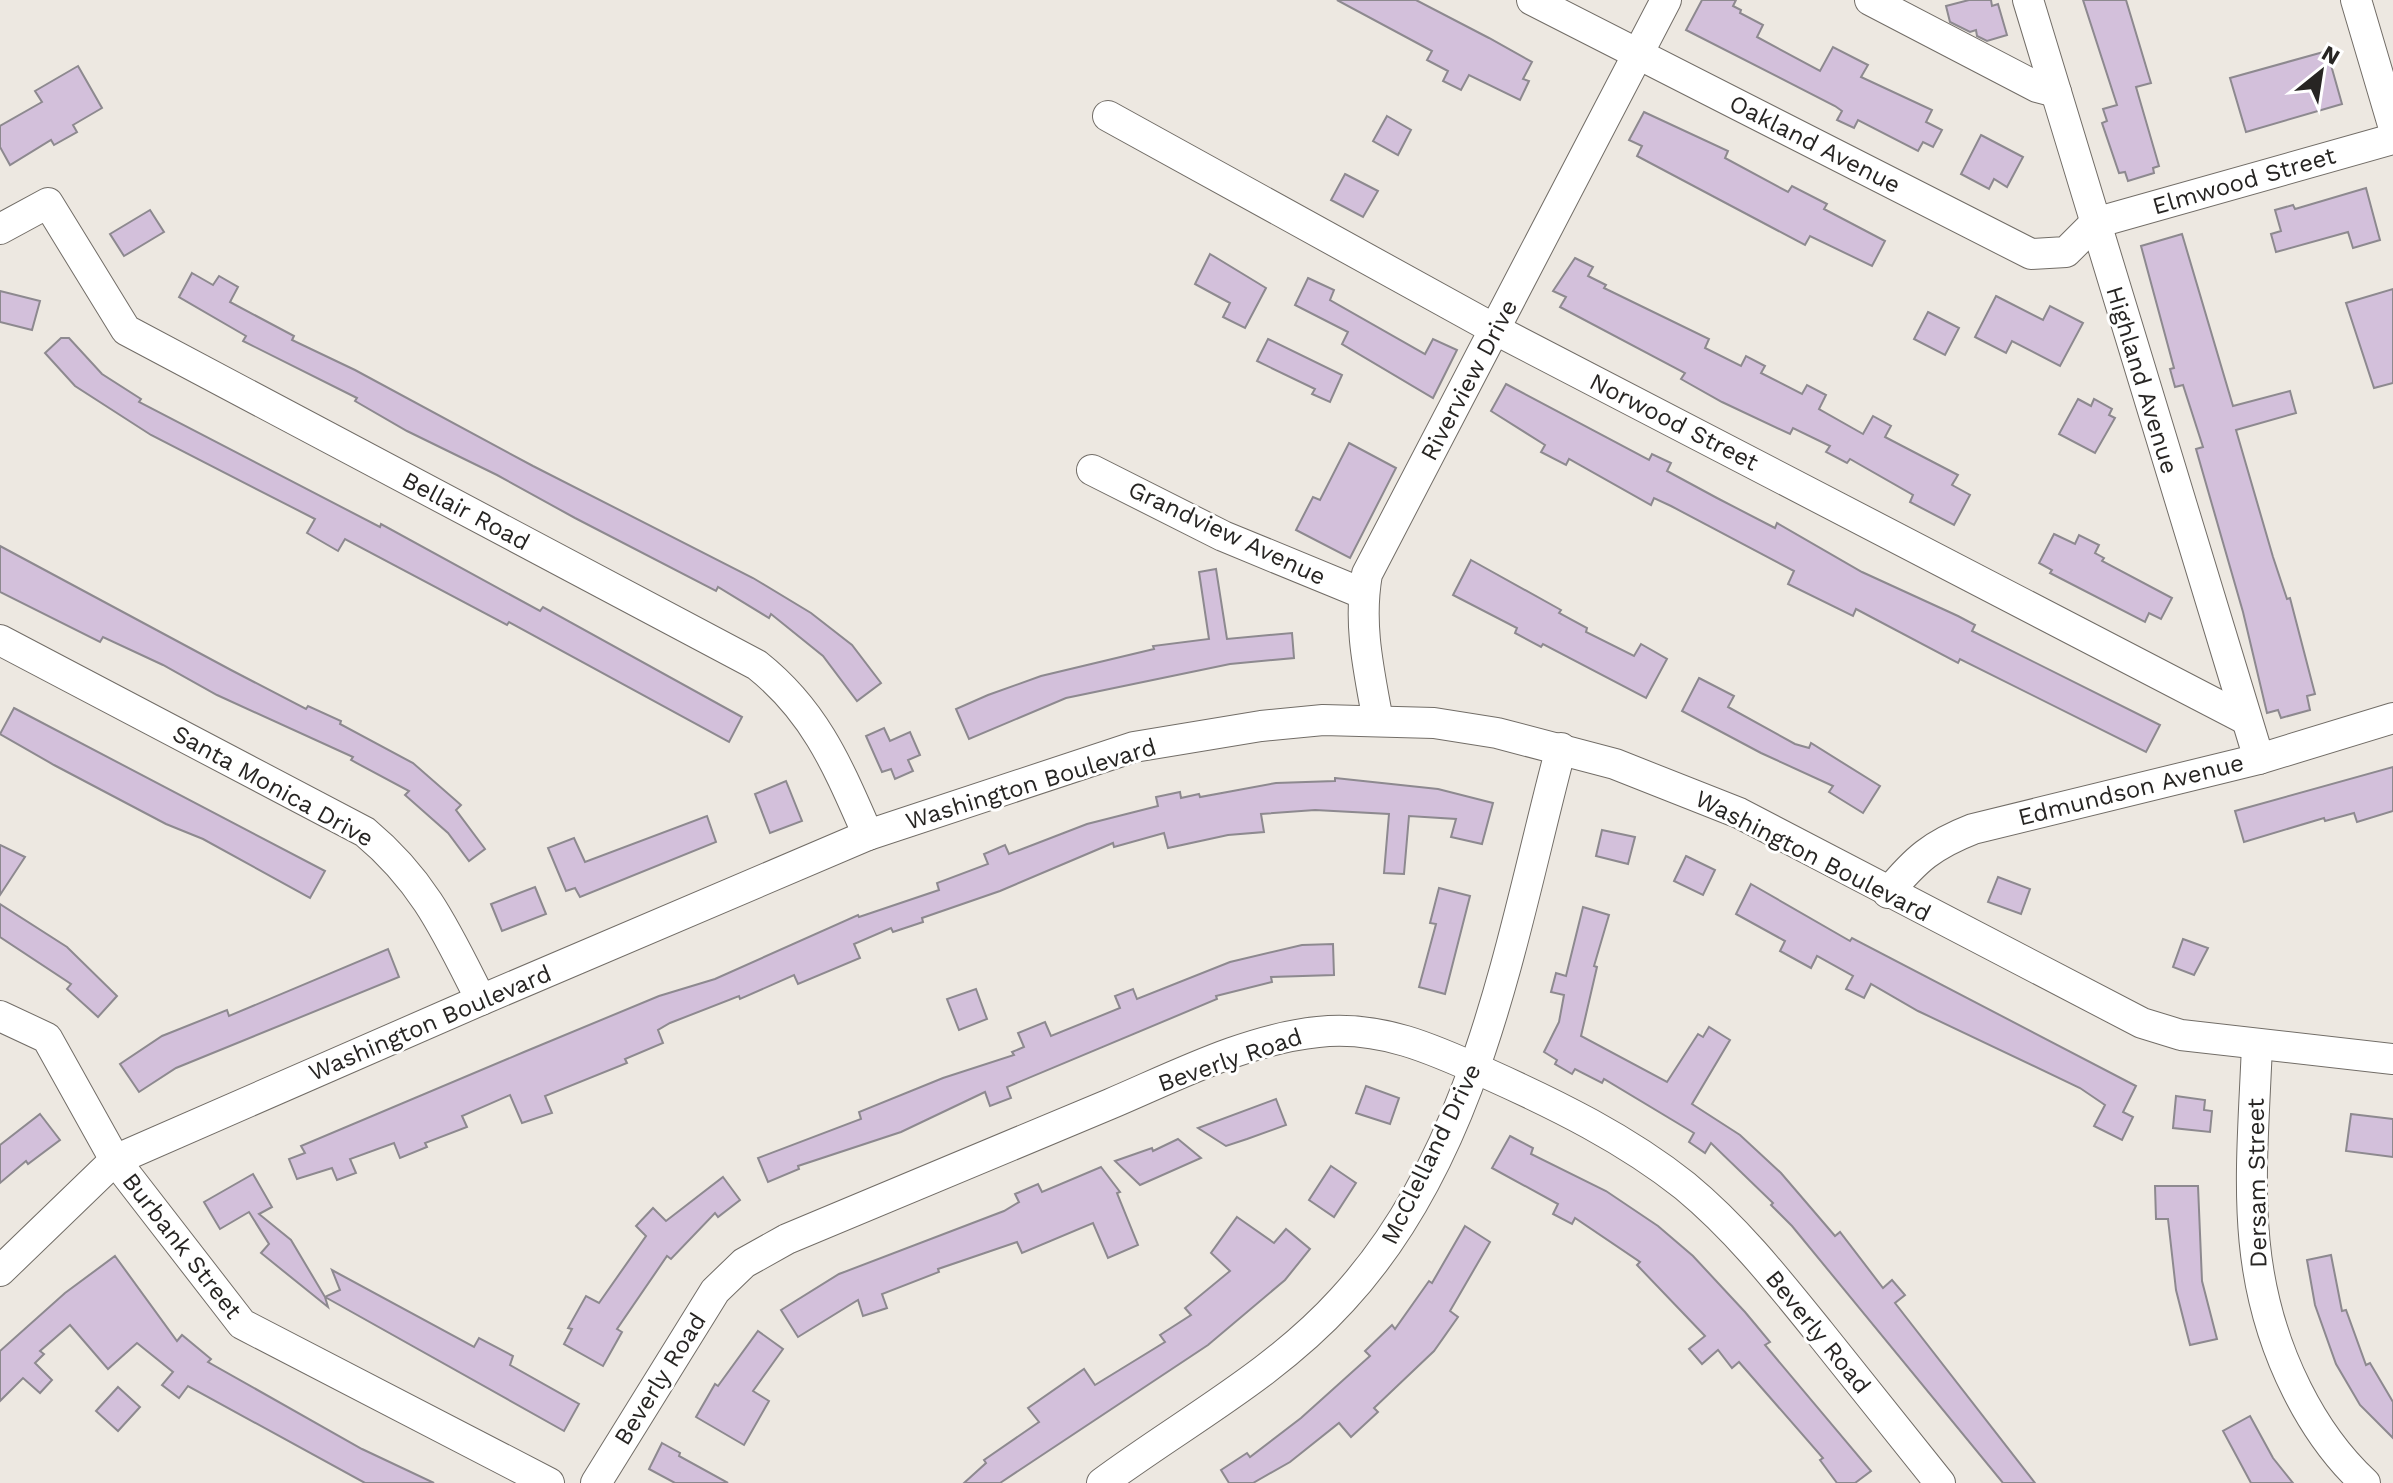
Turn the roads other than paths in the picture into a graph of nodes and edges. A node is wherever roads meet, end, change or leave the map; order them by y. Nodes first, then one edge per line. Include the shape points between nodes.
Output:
1 (1532, 0) edge
2 (1666, 0) edge
3 (1870, 0) edge
4 (2028, 0) edge
5 (2356, 0) edge
6 (1636, 53) junction
7 (2056, 92) junction
8 (1108, 116) dead end
9 (2393, 125) edge
10 (2393, 139) edge
11 (2095, 223) junction
12 (0, 229) edge
13 (1496, 330) junction
14 (1092, 470) dead end
15 (1364, 594) junction
16 (0, 640) edge
17 (2393, 718) edge
18 (2245, 719) junction
19 (1378, 721) junction
20 (1561, 748) junction
21 (2259, 759) junction
22 (868, 835) junction
23 (1888, 893) junction
24 (481, 1000) junction
25 (0, 1016) edge
26 (2257, 1045) junction
27 (2393, 1059) edge
28 (1476, 1068) junction
29 (115, 1160) junction
30 (0, 1271) edge
31 (549, 1483) edge
32 (596, 1483) edge
33 (1102, 1483) edge
34 (1940, 1483) edge
35 (2365, 1483) edge

1 - 6 street, Oakland Avenue
2 - 6 street, Riverview Drive
3 - 7 street
4 - 7 street, Highland Avenue
5 - 9 street
6 - 11 street, Oakland Avenue via 2031,254 2066,252
6 - 13 street, Riverview Drive
7 - 11 street, Highland Avenue
8 - 13 street, Norwood Street
10 - 11 street, Elmwood Street
11 - 18 street, Highland Avenue
12 - 22 street, Bellair Road via 48,203 126,330 757,665 787,689 813,722
13 - 15 street, Riverview Drive via 1367,574
13 - 18 street, Norwood Street
14 - 15 street, Grandview Avenue via 1223,536
15 - 19 street, Riverview Drive via 1363,636
16 - 24 street, Santa Monica Drive via 365,832 428,898
17 - 21 street, Edmundson Avenue
18 - 21 street, Highland Avenue
19 - 20 street, Washington Boulevard via 1434,723
19 - 22 street, Washington Boulevard via 1261,726 1134,747
20 - 23 street, Washington Boulevard via 1739,813
20 - 28 street, McClelland Drive
21 - 23 street, Edmundson Avenue via 1973,829 1939,842 1914,861
22 - 24 street, Washington Boulevard
23 - 26 street, Washington Boulevard via 2142,1023 2181,1035
24 - 29 street, Washington Boulevard
25 - 29 street, Burbank Street via 47,1038
26 - 27 street, Washington Boulevard
26 - 35 street, Dersam Street via 2253,1235 2263,1308 2305,1404 2328,1441
28 - 32 street, Beverly Road via 1429,1046 1383,1033 1316,1032 1273,1041 787,1239 744,1263 715,1291
28 - 33 street, McClelland Drive via 1382,1254 1341,1301 1260,1373
28 - 34 street, Beverly Road via 1627,1145 1726,1223
29 - 30 street, Washington Boulevard
29 - 31 street, Burbank Street via 242,1324

